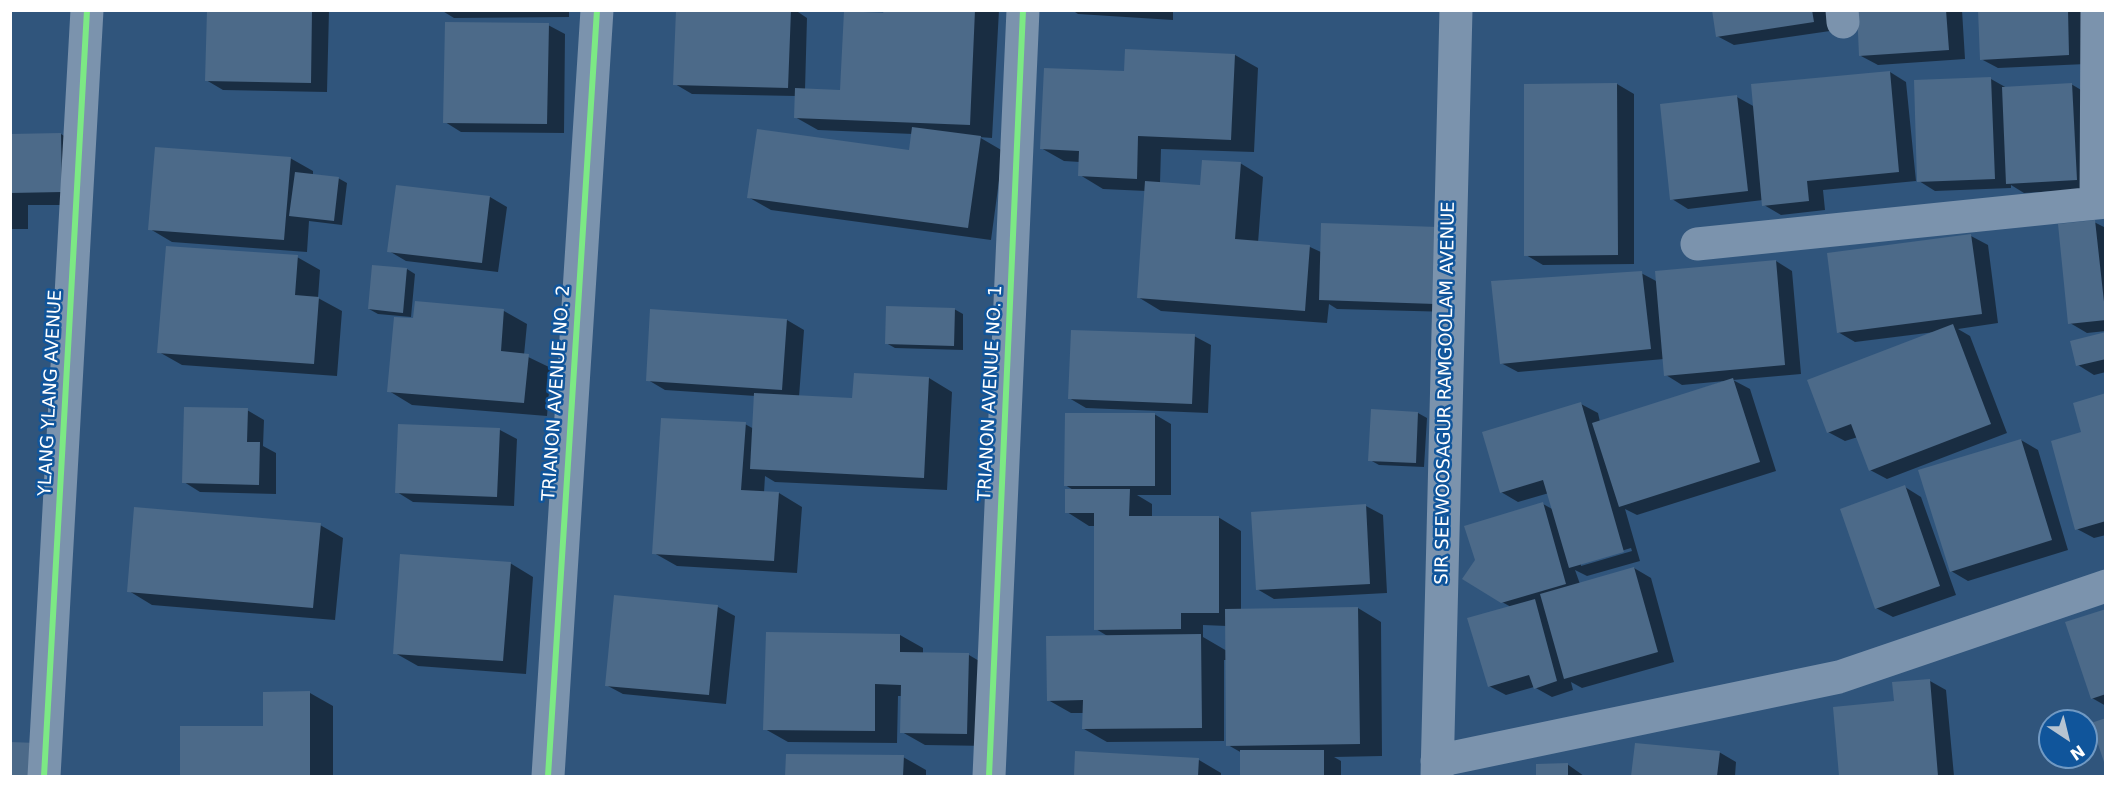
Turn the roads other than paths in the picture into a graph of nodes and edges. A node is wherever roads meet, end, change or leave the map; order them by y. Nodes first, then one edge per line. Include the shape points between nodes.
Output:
1 (87, 10) edge
2 (597, 10) edge
3 (1023, 10) edge
4 (1456, 10) edge
5 (2097, 10) edge
6 (2101, 203) edge
7 (1697, 244) dead end
8 (2106, 586) edge
9 (1437, 769) edge
10 (44, 777) edge
11 (548, 777) edge
12 (989, 777) edge

1 - 10 street, YLANG YLANG AVENUE
2 - 11 street, TRIANON AVENUE NO. 2
3 - 12 street, TRIANON AVENUE NO. 1
4 - 9 street, SIR SEEWOOSAGUR RAMGOOLAM AVENUE
5 - 6 street
6 - 7 street
8 - 9 street via 1839,678

